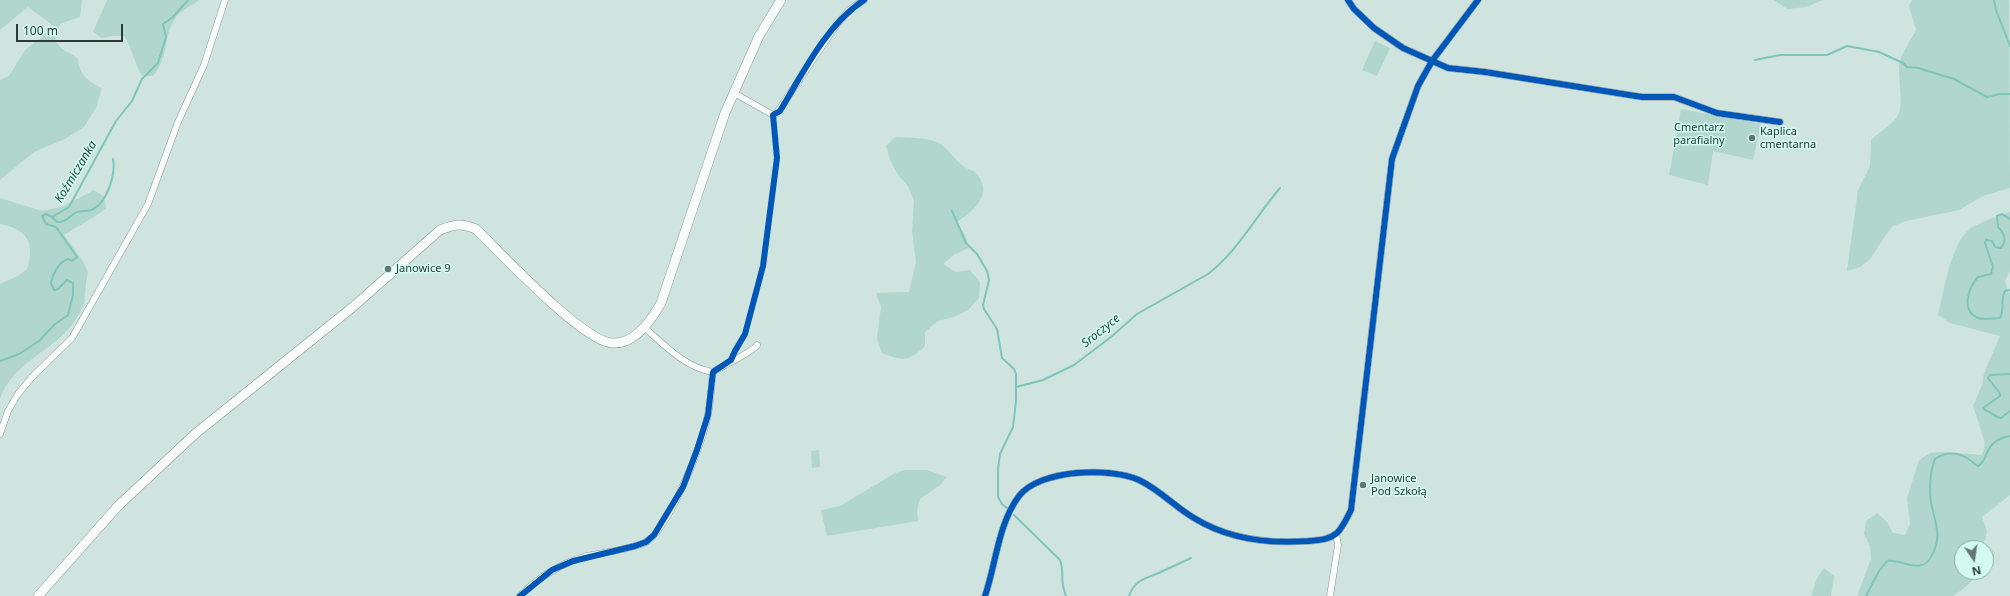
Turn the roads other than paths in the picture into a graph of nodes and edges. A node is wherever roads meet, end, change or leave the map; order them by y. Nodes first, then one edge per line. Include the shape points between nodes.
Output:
1 (225, 0) edge
2 (782, 0) edge
3 (864, 0) edge
4 (1348, 0) edge
5 (1478, 0) edge
6 (1432, 62) junction
7 (734, 93) junction
8 (1780, 122) dead end
9 (645, 328) junction
10 (757, 344) dead end
11 (713, 372) junction
12 (0, 434) edge
13 (1336, 534) junction
14 (38, 596) edge
15 (520, 596) edge
16 (985, 596) edge
17 (1330, 596) edge

1 - 12 street via 204,65 178,122 148,204 72,338 18,394 8,411
2 - 7 street via 760,36
3 - 7 street via 849,10 835,27 776,114 772,115
4 - 6 street via 1374,28 1402,48
5 - 6 street
6 - 8 street via 1448,68 1642,97 1674,97 1716,113
6 - 13 street via 1418,86 1392,159 1351,510
7 - 9 street via 720,127 666,290
9 - 11 street via 678,357
9 - 14 street via 635,336 613,344 600,340 568,318 476,229 464,224 440,230 354,306 195,434 118,506
10 - 11 street via 750,352
11 - 15 street via 708,415 697,450 683,487 654,535 646,542 635,546 573,561 546,574
13 - 16 street via 1325,540 1298,542 1271,542 1246,538 1220,531 1194,518 1138,480 1111,473 1054,476 1035,484 1020,495 1011,508
13 - 17 street via 1338,545

